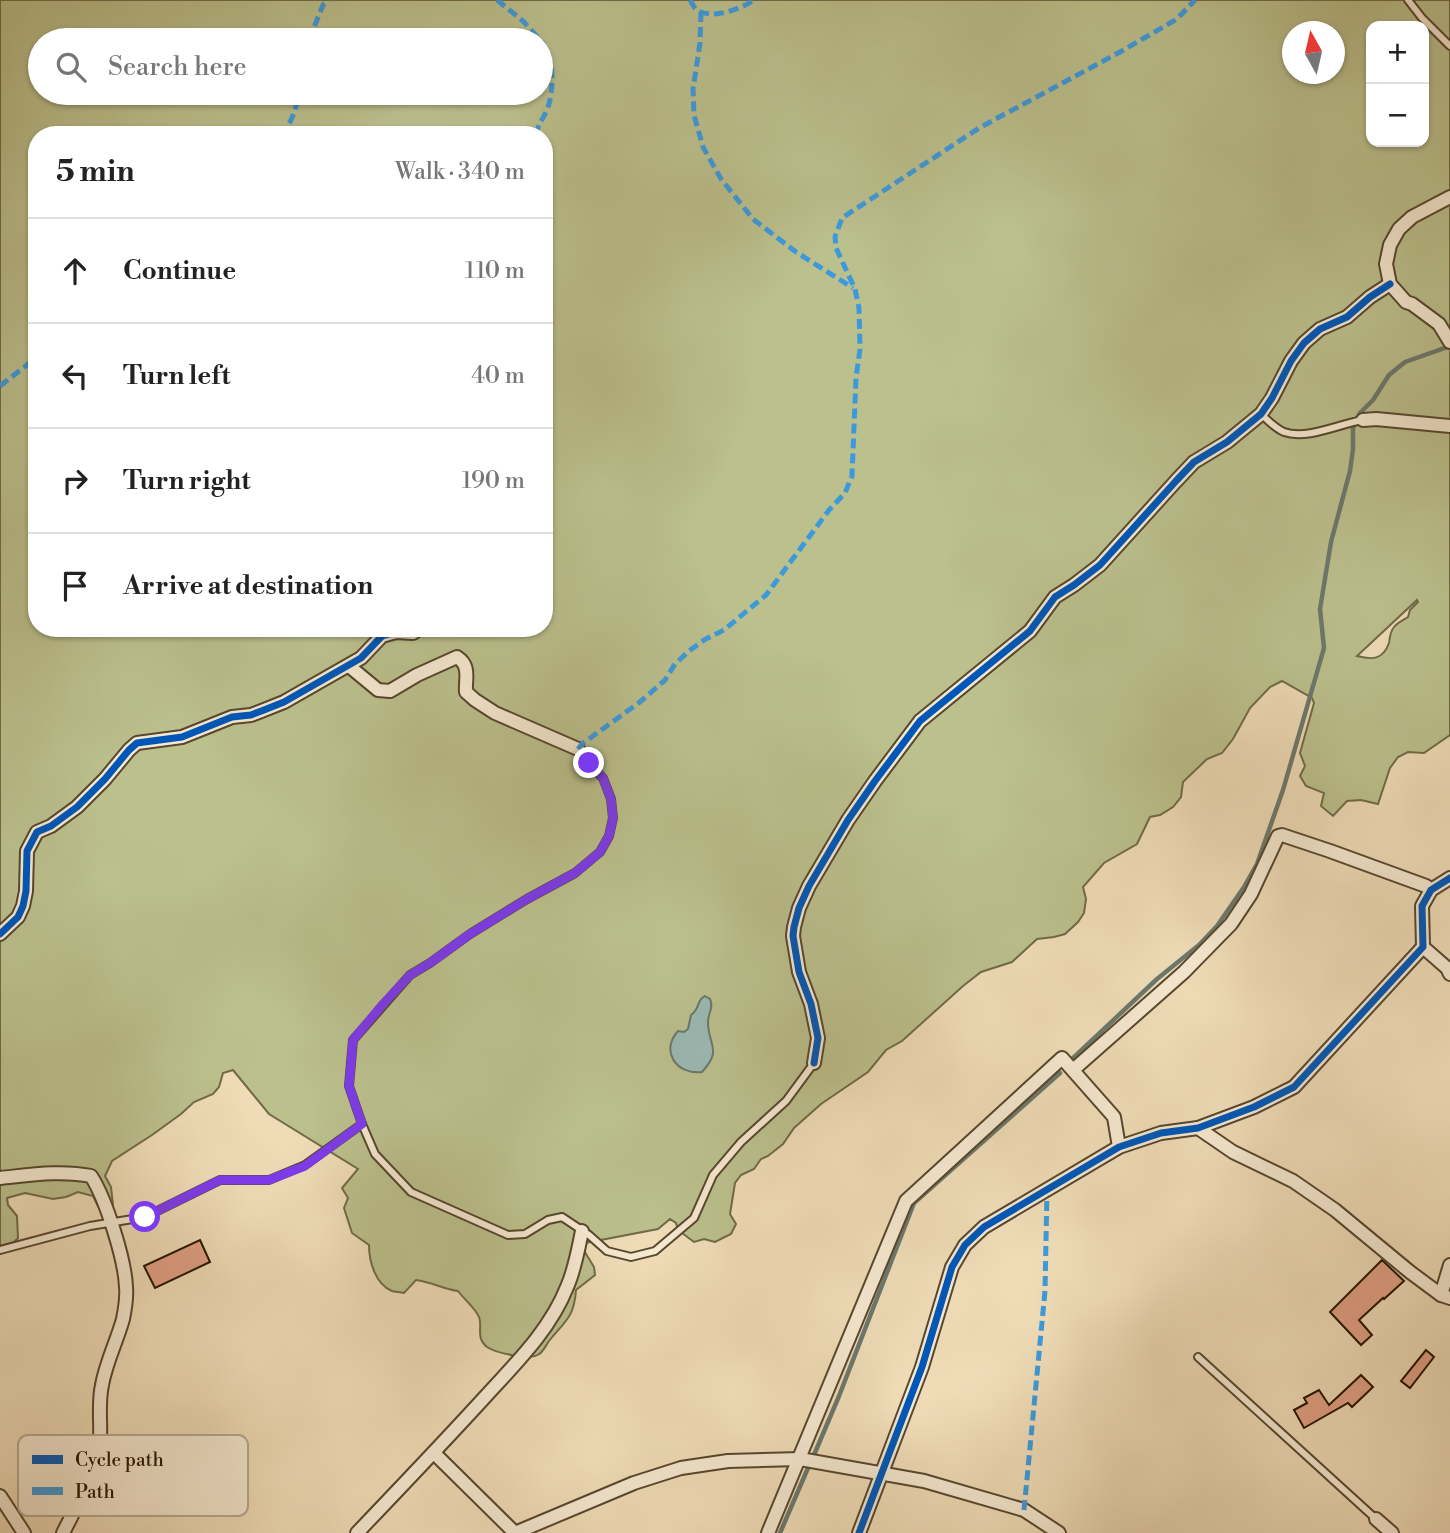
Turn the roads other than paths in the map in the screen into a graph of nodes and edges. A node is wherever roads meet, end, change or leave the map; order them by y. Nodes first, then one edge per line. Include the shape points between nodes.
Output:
1 (1408, 0) edge
2 (1450, 46) edge
3 (1450, 197) edge
4 (1390, 284) junction
5 (1450, 342) edge
6 (1261, 414) junction
7 (1363, 420) joint
8 (1450, 426) edge
9 (381, 637) edge
10 (349, 666) junction
11 (578, 749) joint
12 (1450, 878) edge
13 (1431, 890) junction
14 (0, 934) edge
15 (1423, 947) junction
16 (1450, 974) edge
17 (814, 1063) joint
18 (1073, 1070) junction
19 (362, 1124) junction
20 (1198, 1128) junction
21 (1119, 1147) junction
22 (0, 1178) edge
23 (110, 1222) junction
24 (582, 1231) junction
25 (0, 1250) edge
26 (1450, 1265) edge
27 (1446, 1296) edge
28 (1198, 1357) dead end
29 (99, 1435) edge
30 (434, 1453) junction
31 (800, 1459) junction
32 (881, 1474) junction
33 (0, 1496) edge
34 (71, 1516) edge
35 (1376, 1519) joint
36 (24, 1533) edge
37 (63, 1533) edge
38 (357, 1533) edge
39 (768, 1533) edge
40 (859, 1533) edge
41 (1059, 1533) edge
42 (1392, 1533) edge

1 - 2 lane
3 - 4 street via 1399,229 1386,264
4 - 5 street via 1406,302 1439,324
4 - 6 street via 1304,343
6 - 7 lane via 1282,431 1301,435
6 - 17 street via 1194,462 1101,565 1055,597 1030,631 920,721 874,781 809,886 794,926 799,972 818,1038
7 - 8 street
9 - 10 street
10 - 11 street via 378,690 390,691 457,657 466,666 466,692 475,700
10 - 14 street via 257,712 182,737 137,743 77,807 37,832 27,851 23,906
11 - 19 lane via 603,778 611,799 613,818 600,852 575,873 410,975 383,1004 353,1040 349,1086
12 - 13 street
13 - 15 street via 1422,906
13 - 18 street via 1278,836 1251,894 1231,924
15 - 16 street
15 - 20 street via 1294,1087
17 - 24 lane via 786,1101 713,1175 694,1218 655,1251 631,1256 607,1251
18 - 21 street via 1114,1117
18 - 31 street via 1062,1058 906,1201
19 - 23 lane via 305,1166 269,1180 220,1180 145,1217
19 - 24 lane via 375,1154 411,1192 508,1235 525,1234 562,1216
20 - 21 street via 1161,1133
20 - 27 street via 1335,1209
21 - 32 street via 984,1227 965,1245 952,1267 922,1367
22 - 23 street via 41,1173 91,1176
23 - 25 lane
23 - 29 street via 127,1287 122,1320 102,1382
24 - 30 street via 568,1287 534,1343
26 - 27 street
28 - 35 lane
30 - 31 street via 515,1533 681,1468
30 - 38 street
31 - 32 street
31 - 39 street
32 - 40 street
32 - 41 street via 924,1481 1024,1510
33 - 36 street
34 - 37 street
35 - 42 street

